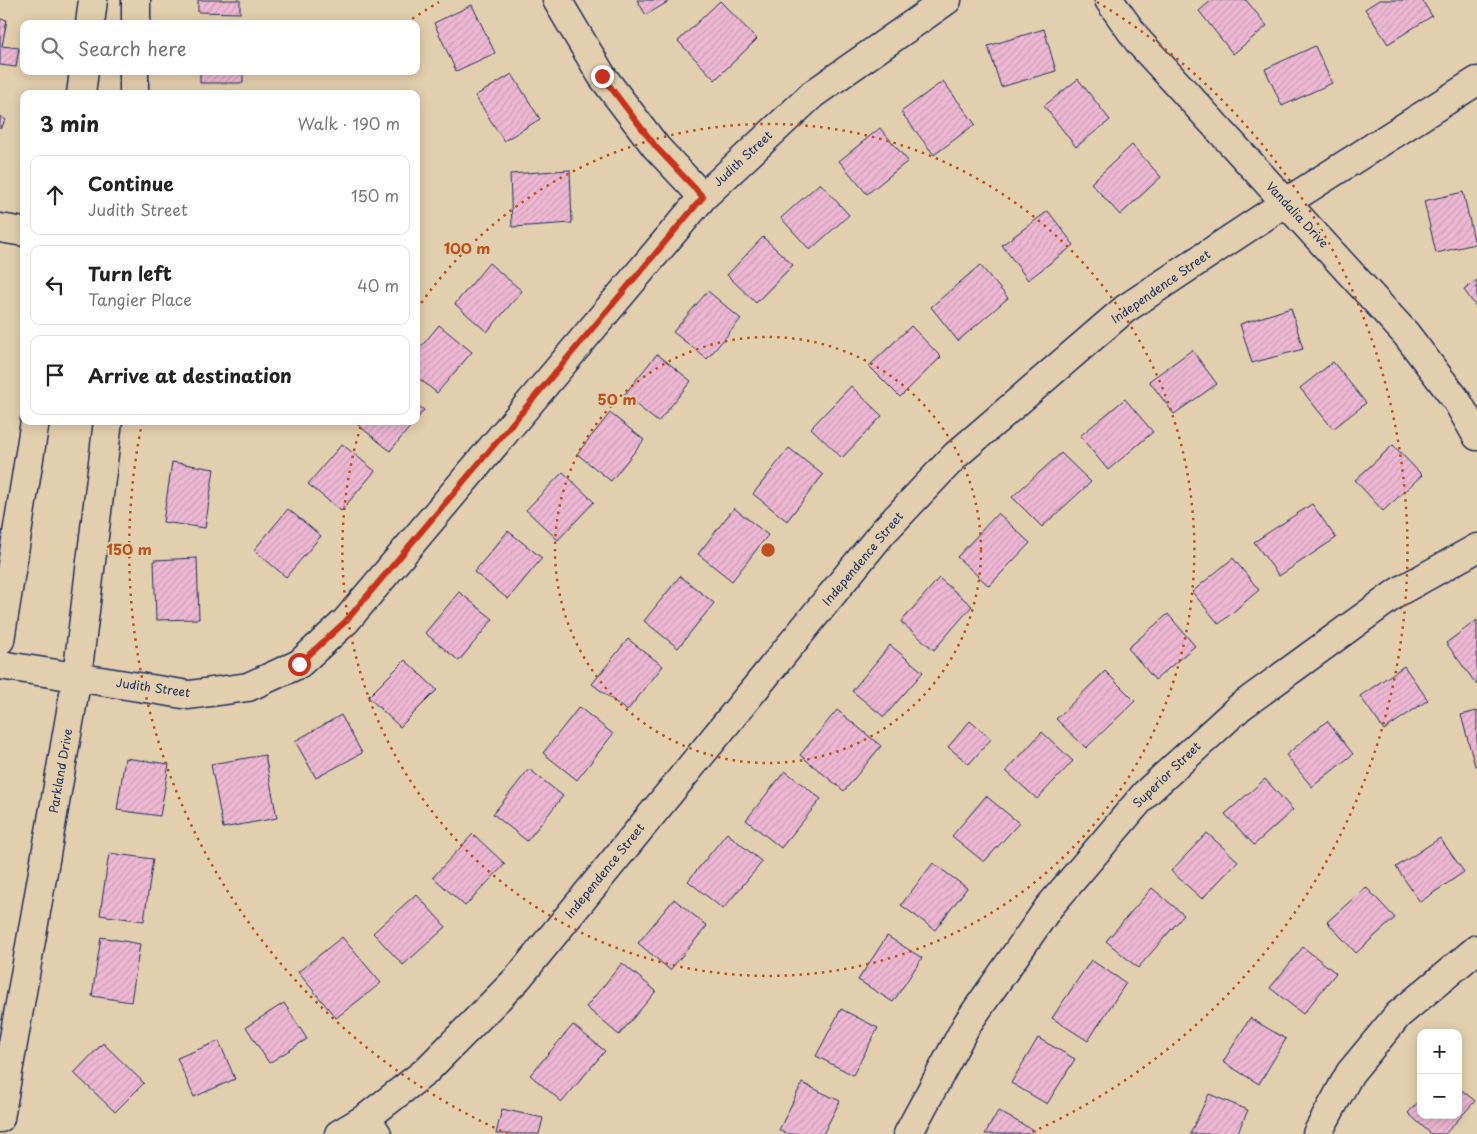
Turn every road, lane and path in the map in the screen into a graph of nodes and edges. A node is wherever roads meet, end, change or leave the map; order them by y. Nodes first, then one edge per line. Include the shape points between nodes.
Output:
1 (93, 0) edge
2 (136, 0) edge
3 (558, 0) edge
4 (947, 0) edge
5 (1109, 0) edge
6 (90, 20) edge
7 (136, 20) edge
8 (83, 75) edge
9 (134, 75) edge
10 (1477, 81) edge
11 (82, 90) edge
12 (134, 90) edge
13 (703, 197) junction
14 (1285, 202) junction
15 (0, 228) edge
16 (20, 231) edge
17 (33, 425) edge
18 (108, 425) edge
19 (1477, 436) edge
20 (1477, 548) edge
21 (0, 640) edge
22 (0, 665) edge
23 (77, 677) junction
24 (1477, 949) edge
25 (0, 1118) edge
26 (371, 1126) edge
27 (339, 1134) edge
28 (908, 1134) edge
29 (1317, 1134) edge

1 - 6 street
2 - 7 street
3 - 13 street via 602,76 656,147
4 - 13 street, Judith Street via 813,94
5 - 14 street, Vandalia Drive via 1139,42
8 - 11 street
9 - 12 street
10 - 14 street, Independence Street
13 - 23 street, Judith Street via 346,621 299,664 248,688 189,694
14 - 19 street, Vandalia Drive via 1406,334 1456,401
14 - 26 street, Independence Street via 1125,309 956,455 883,532 518,978
15 - 16 street
17 - 21 street
18 - 23 street, Parkland Drive
20 - 28 street, Superior Street via 1398,592 1240,707 1144,794 1049,907 967,1024
22 - 23 street, Judith Street
23 - 25 street, Parkland Drive
24 - 29 street via 1398,1016 1350,1073
26 - 27 street, Independence Street

